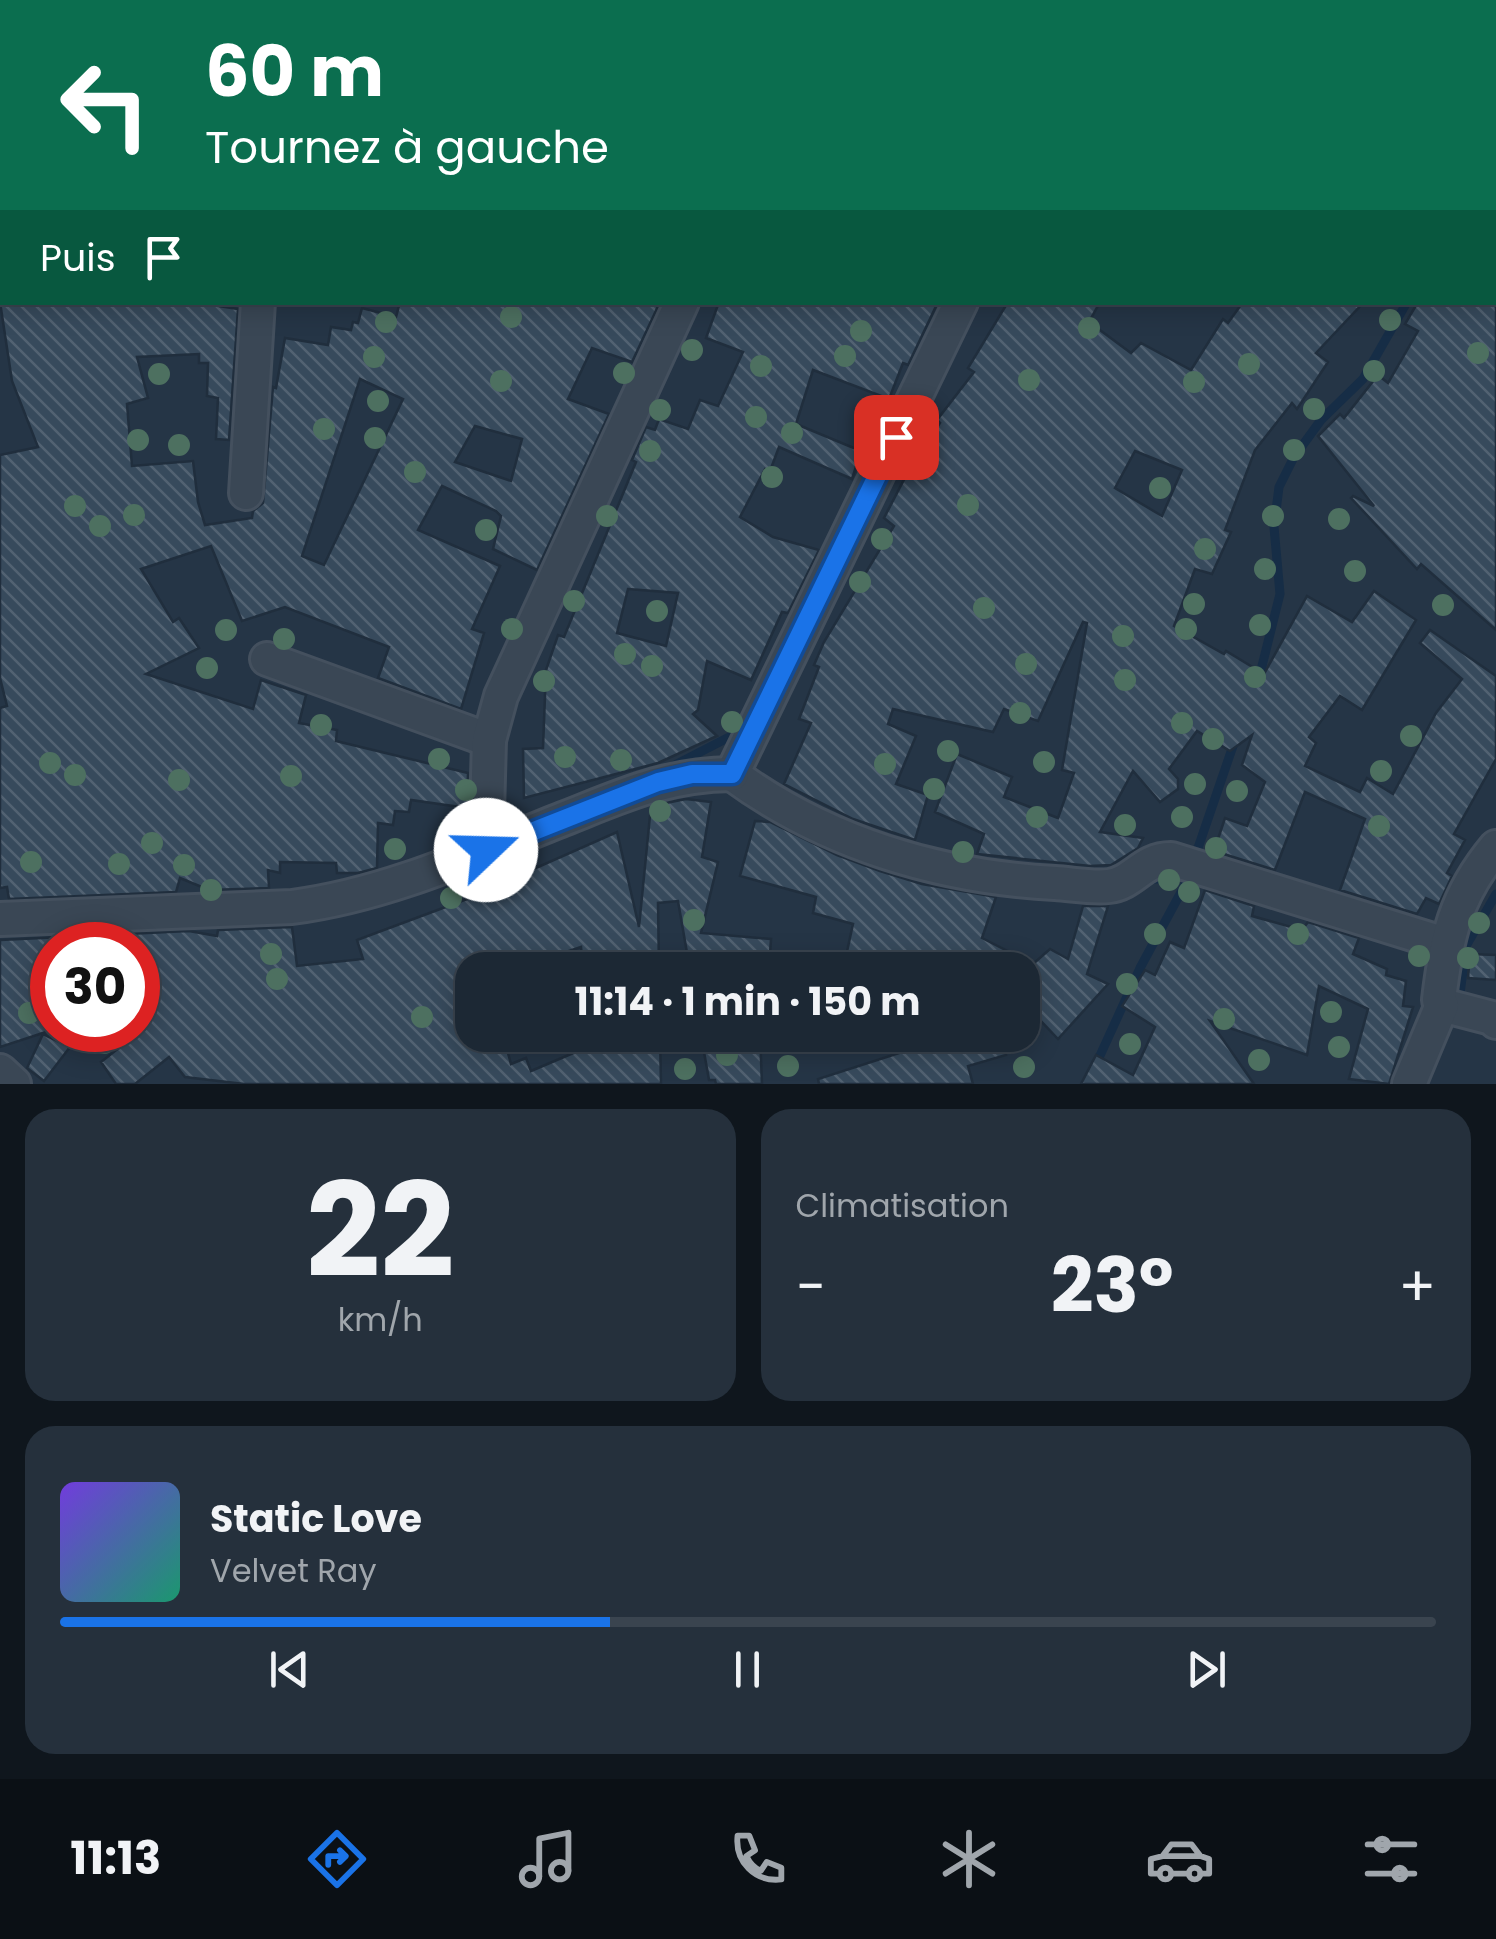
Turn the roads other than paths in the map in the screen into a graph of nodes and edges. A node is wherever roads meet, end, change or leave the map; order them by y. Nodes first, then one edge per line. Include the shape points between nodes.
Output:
1 (258, 305) edge
2 (681, 305) edge
3 (960, 305) edge
4 (246, 493) dead end
5 (267, 659) dead end
6 (490, 740) junction
7 (732, 774) junction
8 (1496, 847) edge
9 (486, 850) junction
10 (0, 919) edge
11 (1445, 944) junction
12 (1442, 1006) junction
13 (1496, 1022) edge
14 (0, 1071) edge
15 (14, 1084) edge
16 (1408, 1084) edge

1 - 4 street
2 - 6 street via 501,696
3 - 7 street
5 - 6 street
6 - 9 street
7 - 9 street via 658,782
7 - 11 street via 818,828 955,871 1006,881 1110,886 1156,859 1171,859
8 - 11 street via 1460,903
9 - 10 street via 331,902
11 - 12 street
12 - 13 street
12 - 16 street
14 - 15 street

